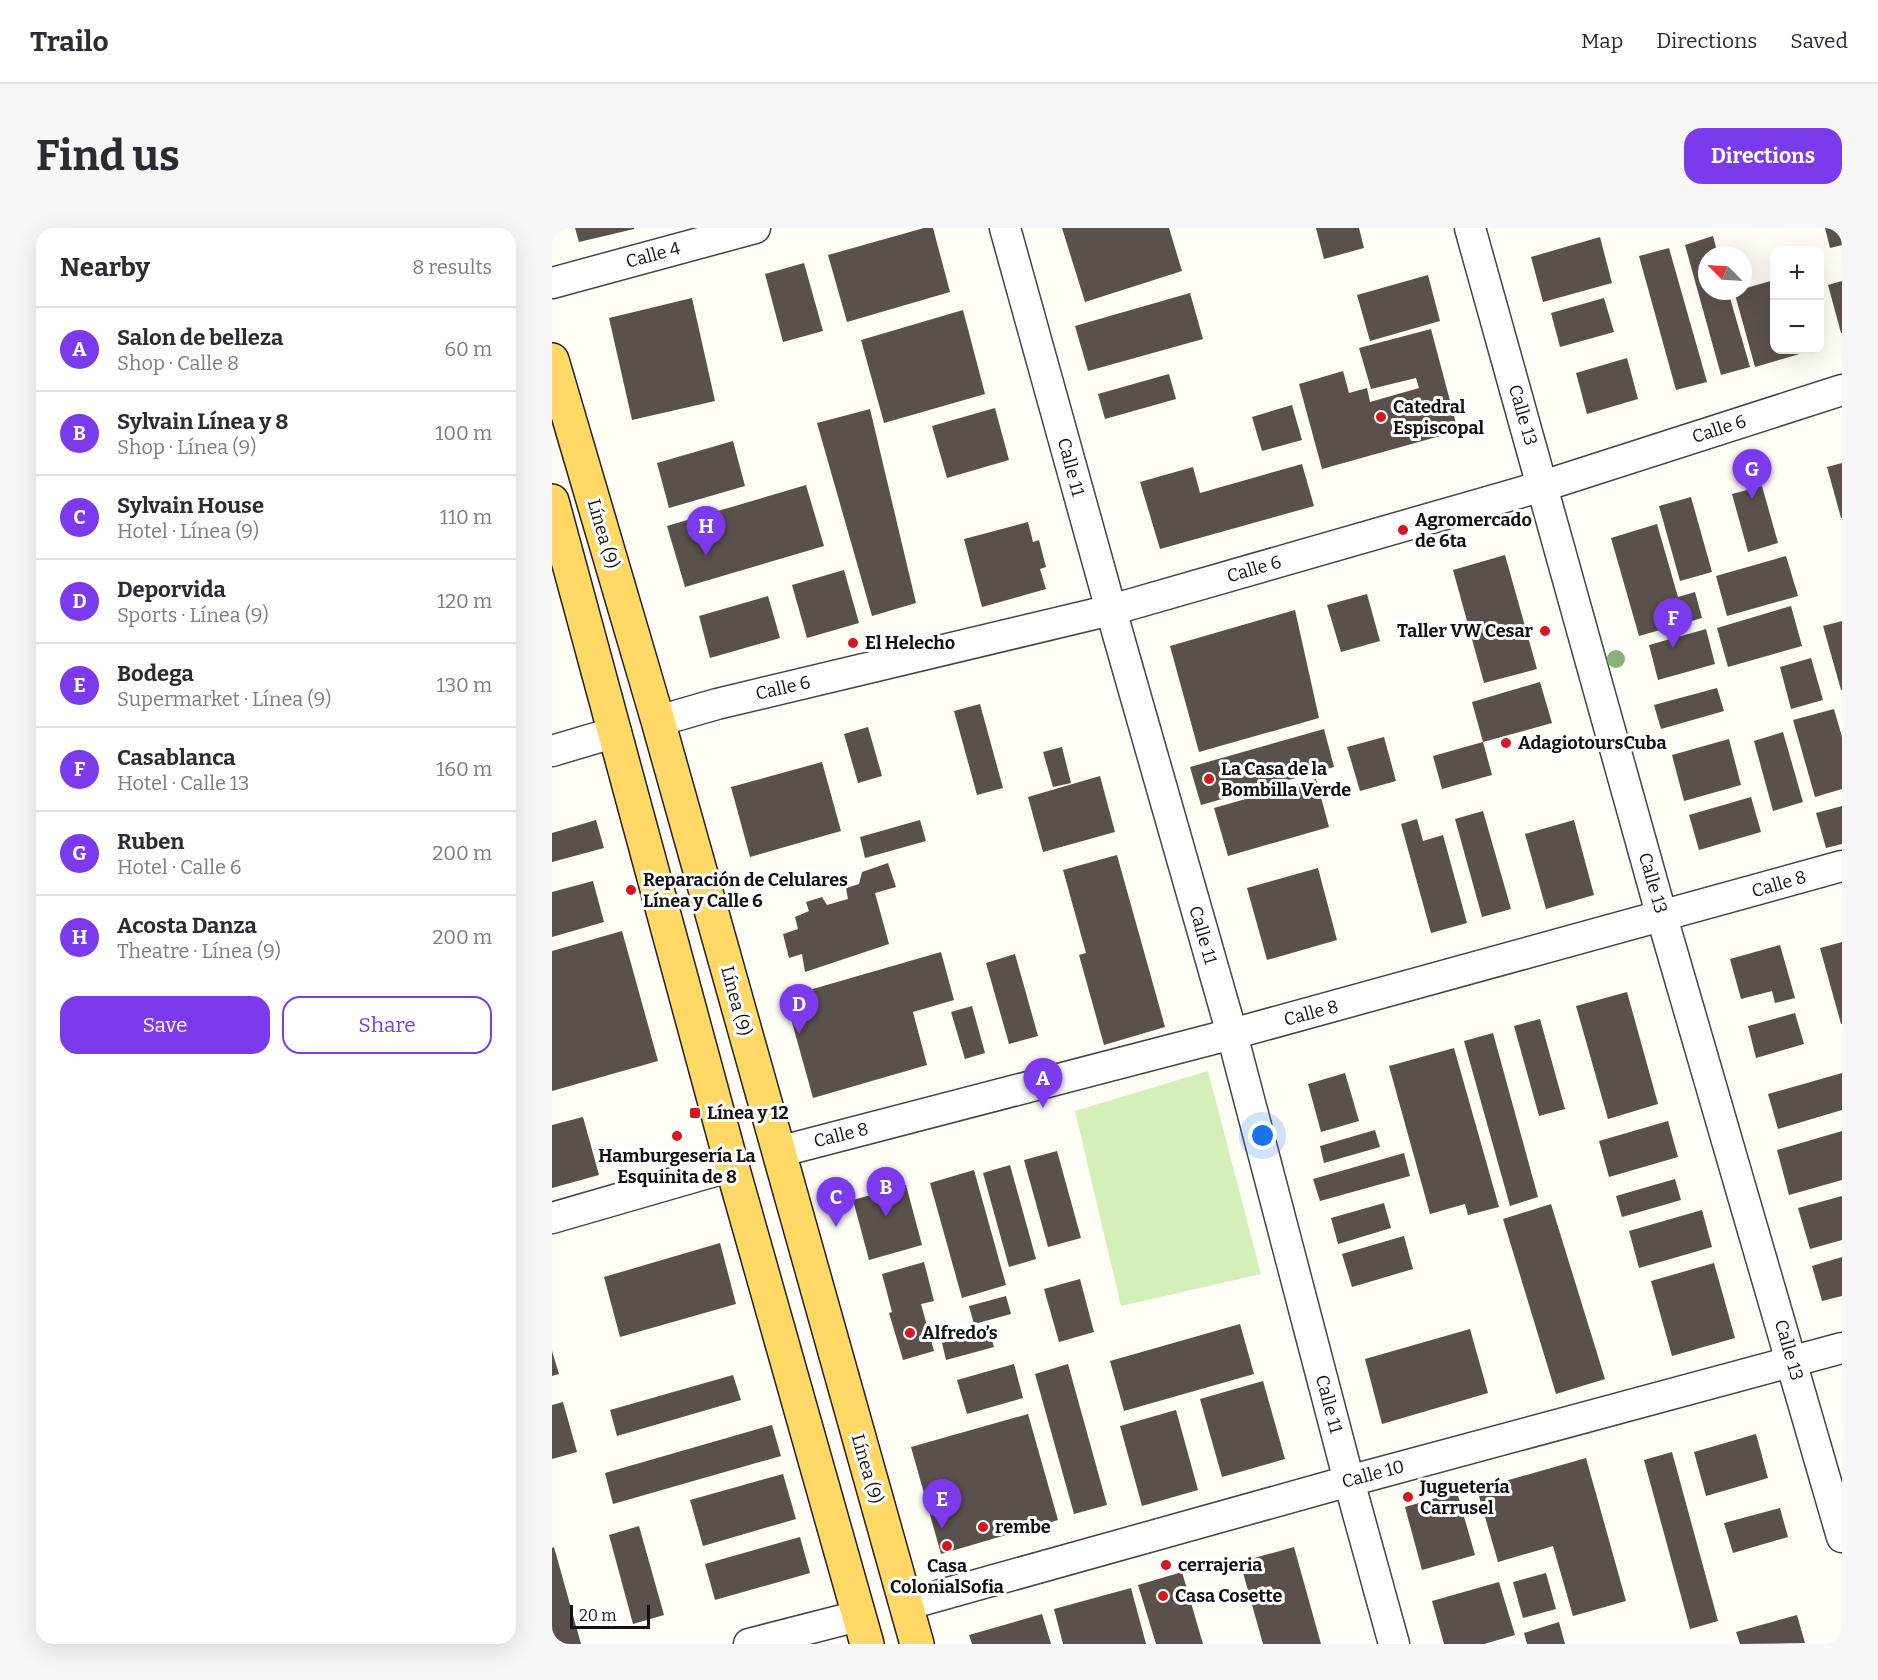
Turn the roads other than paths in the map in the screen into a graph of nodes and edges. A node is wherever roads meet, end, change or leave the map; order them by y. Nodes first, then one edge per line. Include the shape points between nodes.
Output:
1 (755, 228) edge
2 (1005, 228) edge
3 (1470, 228) edge
4 (552, 283) edge
5 (552, 360) edge
6 (1842, 390) edge
7 (1543, 486) junction
8 (552, 501) edge
9 (1111, 610) junction
10 (658, 721) junction
11 (616, 732) junction
12 (552, 751) edge
13 (1842, 866) edge
14 (1662, 917) junction
15 (1232, 1034) junction
16 (778, 1152) junction
17 (732, 1166) junction
18 (552, 1218) edge
19 (1842, 1348) edge
20 (1793, 1362) junction
21 (1349, 1481) junction
22 (1842, 1537) edge
23 (905, 1605) junction
24 (862, 1630) edge
25 (749, 1644) edge
26 (917, 1644) edge
27 (1394, 1644) edge

1 - 4 street, Calle 4
2 - 9 street, Calle 11
3 - 7 street, Calle 13
5 - 10 main road, Línea (9)
6 - 7 street, Calle 6
7 - 9 street, Calle 6
7 - 14 street, Calle 13
8 - 11 main road
9 - 10 street, Calle 6
9 - 15 street, Calle 11
10 - 16 main road, Línea (9)
11 - 12 street
11 - 17 main road
13 - 14 street, Calle 8
14 - 15 street, Calle 8
14 - 20 street, Calle 13
15 - 16 street, Calle 8
15 - 21 street, Calle 11
16 - 23 main road, Línea (9)
17 - 18 street
17 - 24 main road
19 - 20 street, Calle 10
20 - 21 street, Calle 10
20 - 22 street, Calle 13
21 - 23 street, Calle 10
21 - 27 street, Calle 11
23 - 26 main road, Línea (9)
24 - 25 street

